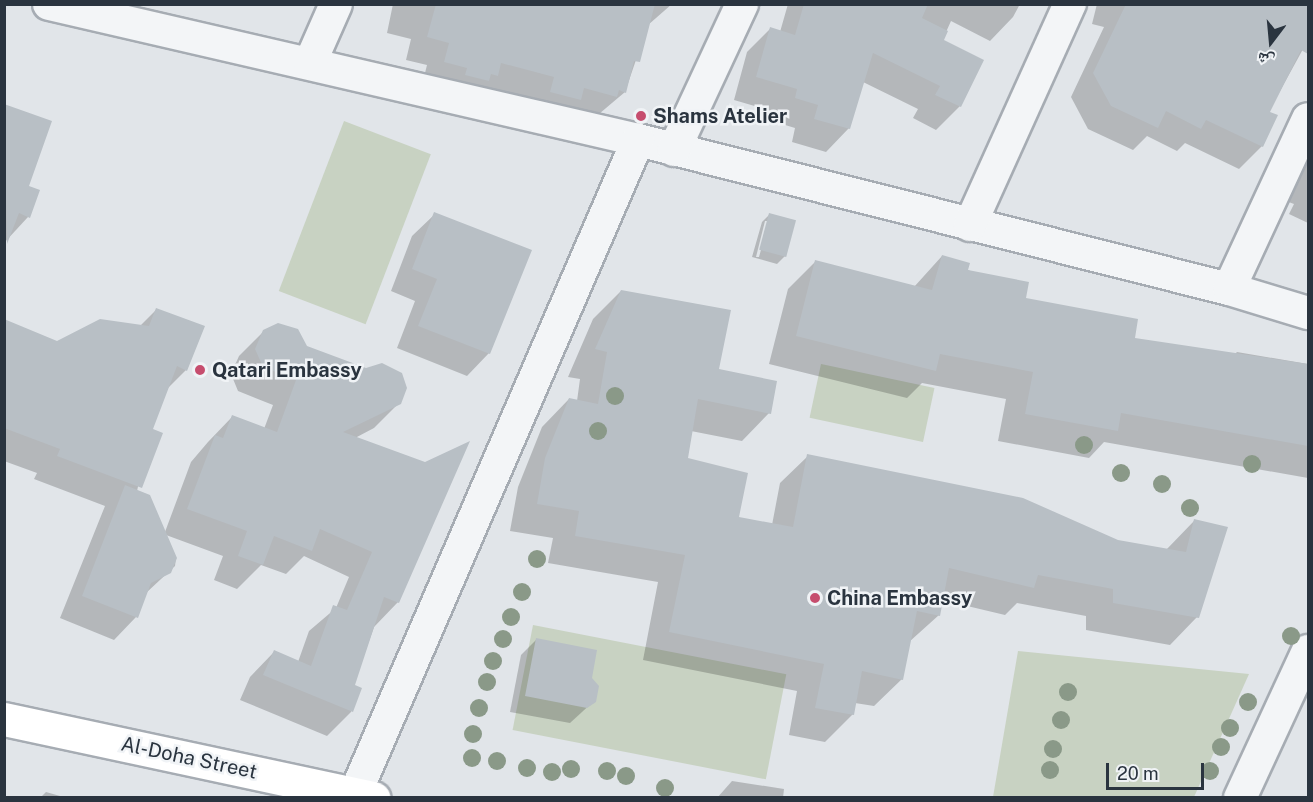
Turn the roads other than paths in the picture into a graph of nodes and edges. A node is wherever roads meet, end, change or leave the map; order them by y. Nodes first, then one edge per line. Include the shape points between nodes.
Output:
1 (49, 4) edge
2 (336, 4) edge
3 (742, 4) edge
4 (1070, 4) edge
5 (310, 63) junction
6 (1308, 120) edge
7 (638, 140) junction
8 (674, 150) junction
9 (970, 225) junction
10 (1229, 289) junction
11 (1308, 313) edge
12 (1308, 651) edge
13 (4, 719) edge
14 (364, 796) edge
15 (1240, 798) edge

1 - 5 street
2 - 5 street
3 - 8 street
4 - 9 street
5 - 7 street
6 - 10 street
7 - 8 street
7 - 14 street
8 - 9 street
9 - 10 street
10 - 11 street
12 - 15 street
13 - 14 street, Al-Doha Street

